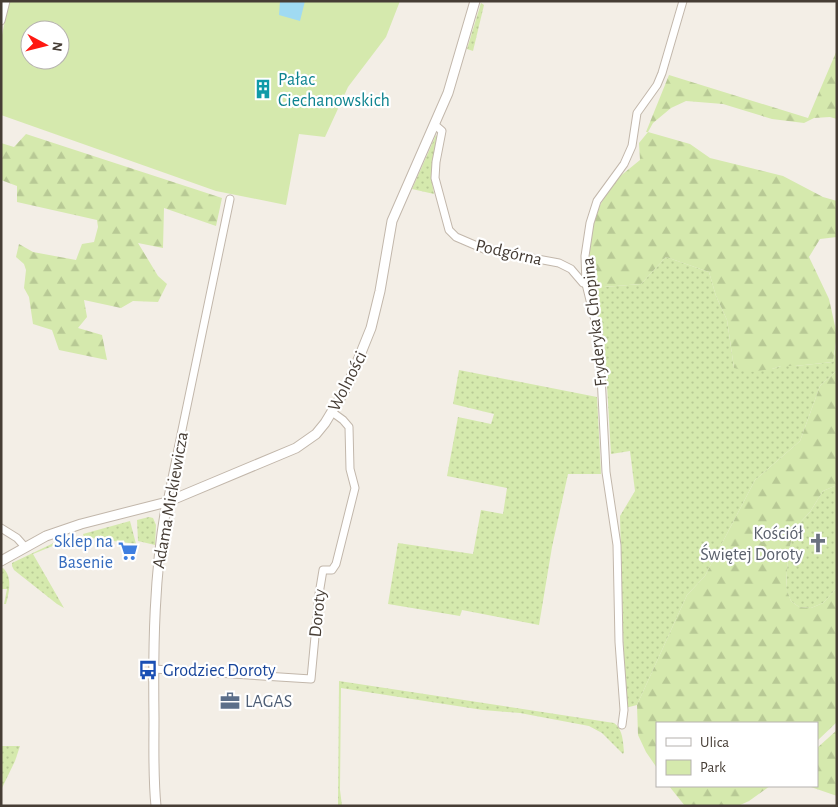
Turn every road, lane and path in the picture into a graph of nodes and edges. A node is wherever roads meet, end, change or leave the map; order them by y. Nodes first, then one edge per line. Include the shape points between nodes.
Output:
1 (6, 1) edge
2 (475, 1) edge
3 (683, 1) edge
4 (1, 21) edge
5 (435, 124) junction
6 (230, 200) dead end
7 (586, 284) junction
8 (332, 412) junction
9 (167, 502) junction
10 (1, 528) edge
11 (25, 547) junction
12 (1, 560) edge
13 (154, 669) junction
14 (622, 725) dead end
15 (156, 806) edge

1 - 4 street
2 - 5 street, Wolności via 451,85
3 - 7 street, Fryderyka Chopina via 662,73 637,113 632,146 594,209 585,256
5 - 7 street, Podgórna via 442,131 435,178 449,230 456,237 484,249 559,263 571,269
5 - 8 street, Wolności via 392,221 377,308 362,352
6 - 9 street, Adama Mickiewicza
7 - 14 street, Fryderyka Chopina via 599,337 606,472 618,545
8 - 9 street, Wolności via 316,434 296,448
8 - 13 street, Doroty via 349,427 350,469 355,488 336,564 332,570 323,570 310,679
9 - 11 street, Wolności via 82,524
9 - 13 street, Adama Mickiewicza via 156,587
10 - 11 street
11 - 12 street, Wolności
13 - 15 street, Adama Mickiewicza

